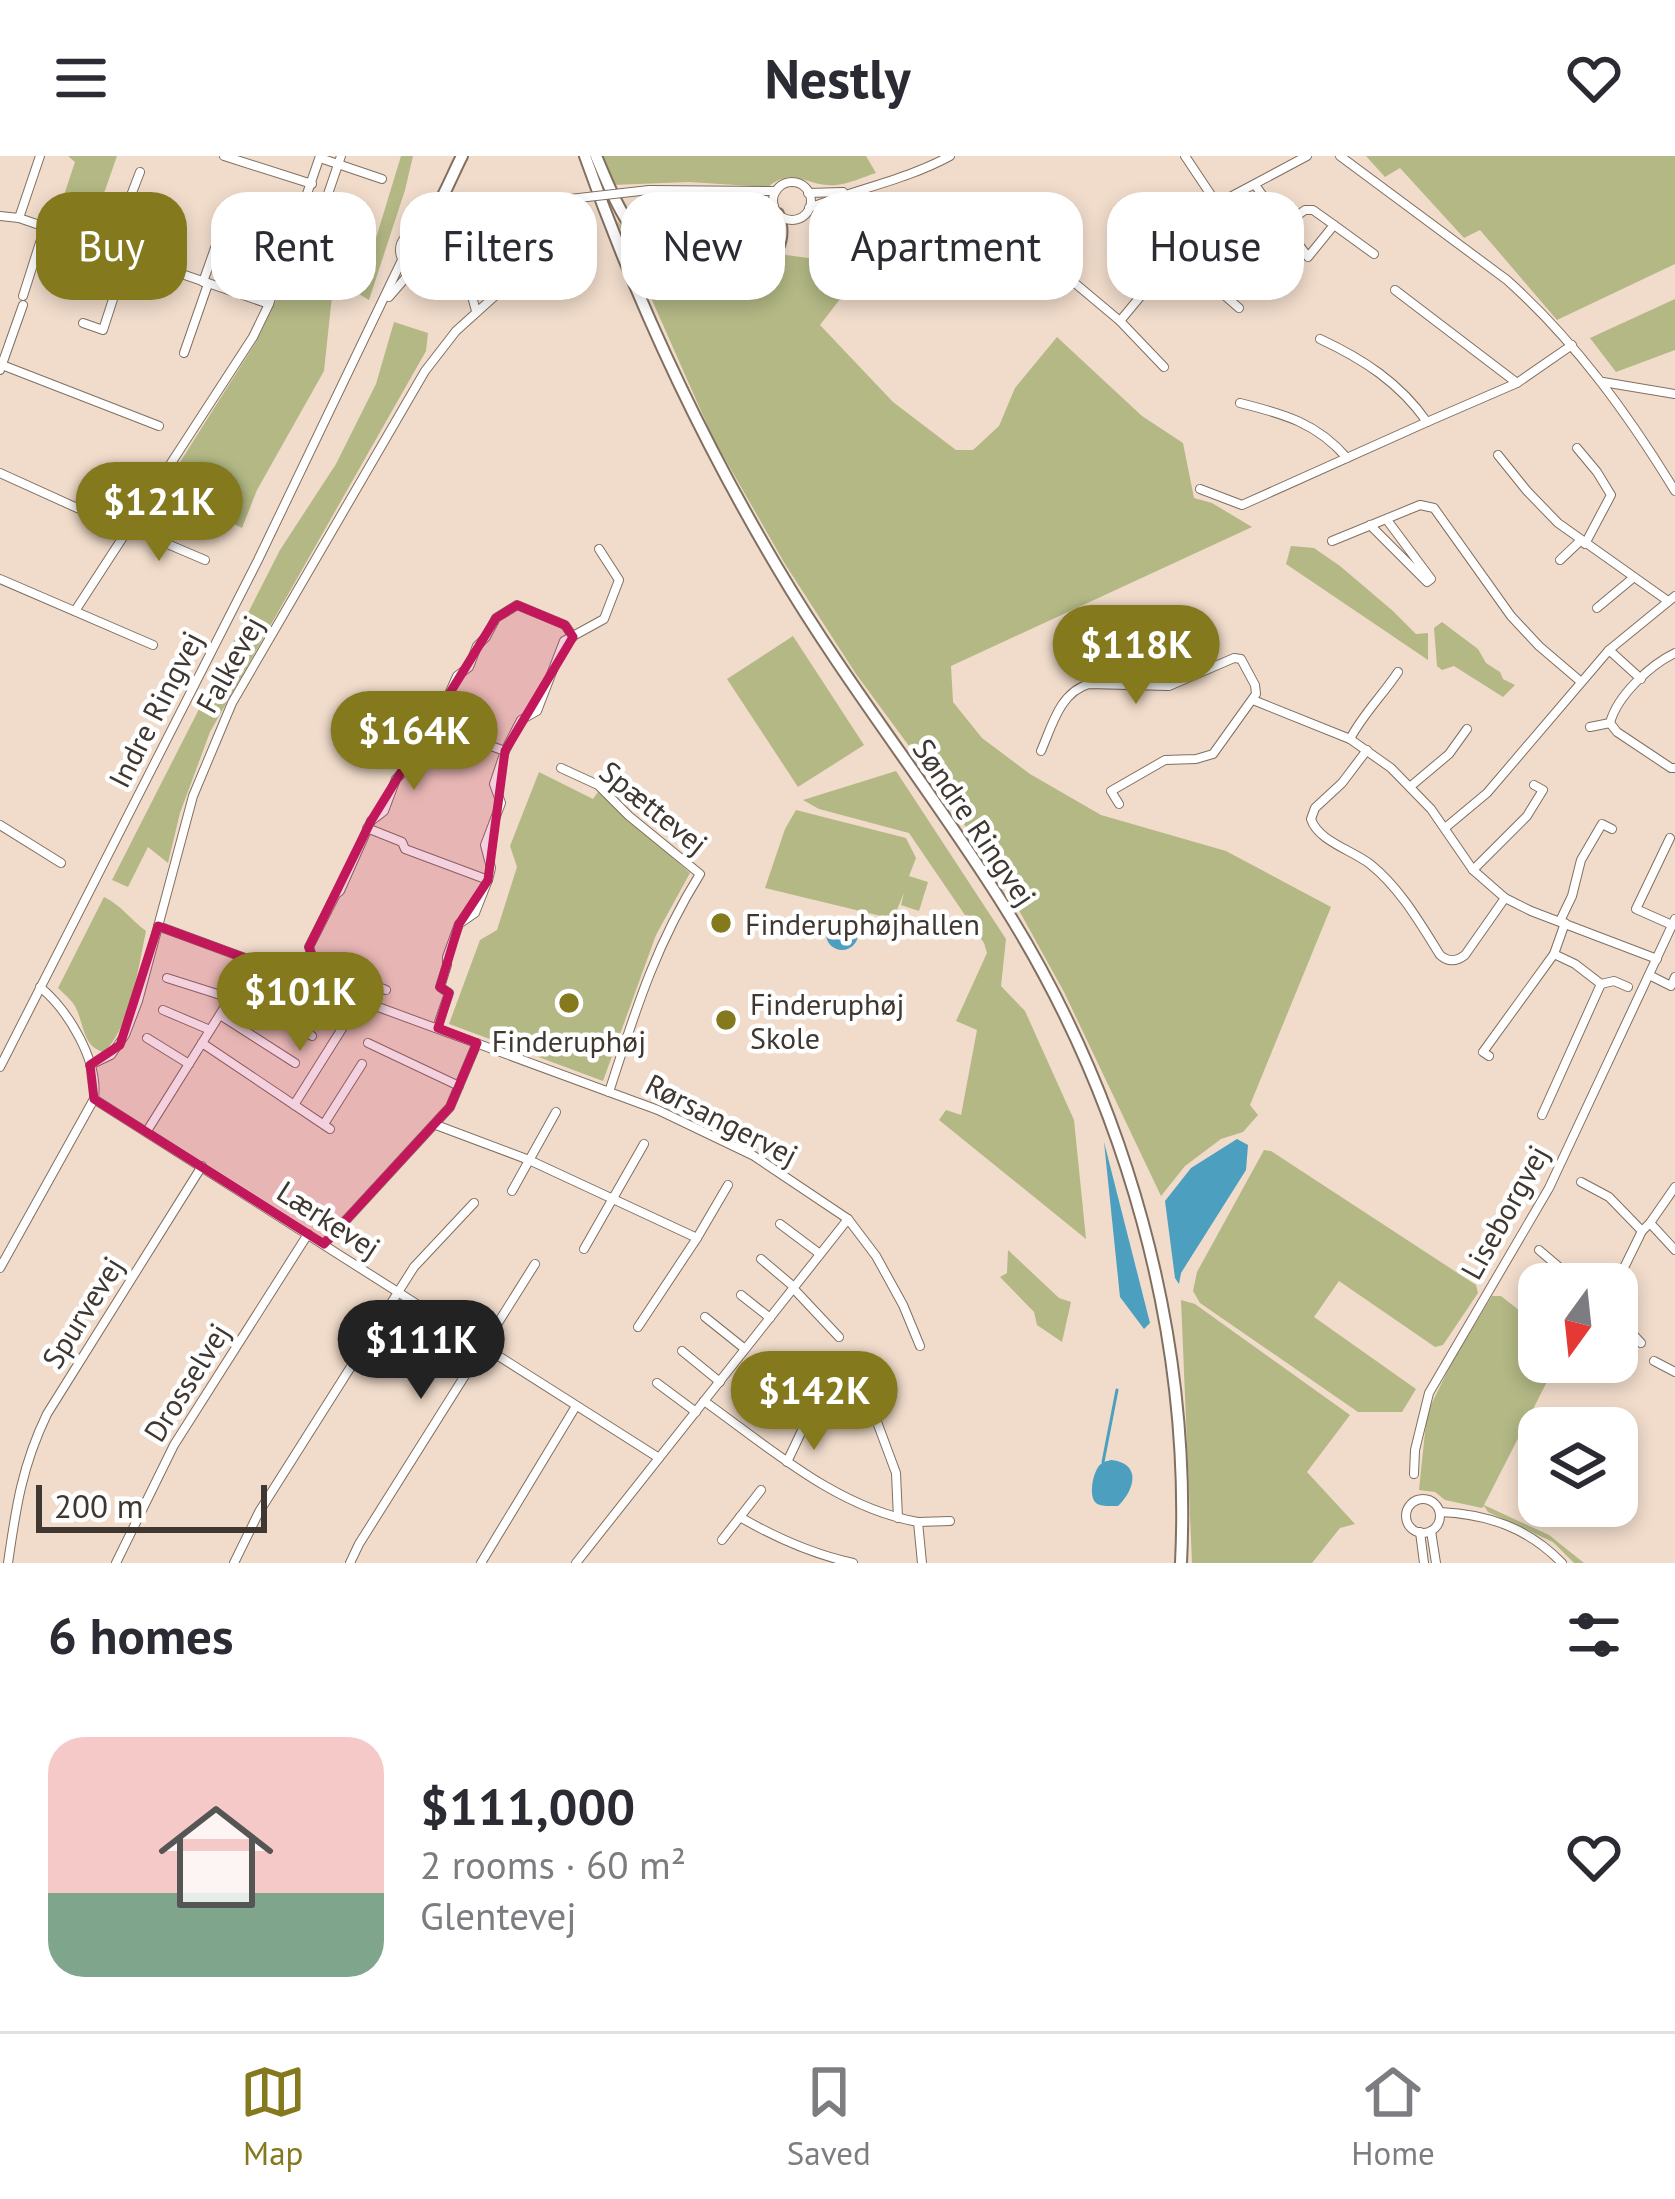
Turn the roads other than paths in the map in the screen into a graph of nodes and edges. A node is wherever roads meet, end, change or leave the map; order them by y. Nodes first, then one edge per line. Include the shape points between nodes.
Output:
1 (40, 156) edge
2 (224, 156) edge
3 (462, 156) edge
4 (585, 156) edge
5 (596, 156) edge
6 (950, 156) edge
7 (1185, 156) edge
8 (1307, 156) edge
9 (1340, 156) edge
10 (320, 157) edge
11 (339, 160) edge
12 (140, 172) dead end
13 (382, 179) dead end
14 (312, 184) junction
15 (1255, 185) junction
16 (776, 190) joint
17 (723, 191) joint
18 (132, 192) edge
19 (309, 192) edge
20 (328, 192) edge
21 (443, 192) edge
22 (850, 192) edge
23 (1209, 192) edge
24 (1241, 192) edge
25 (1260, 192) edge
26 (808, 193) joint
27 (597, 196) edge
28 (809, 208) joint
29 (1304, 211) edge
30 (621, 213) edge
31 (785, 215) edge
32 (0, 216) edge
33 (19, 218) junction
34 (36, 224) edge
35 (1334, 224) junction
36 (1304, 252) edge
37 (1374, 254) dead end
38 (36, 257) edge
39 (400, 265) edge
40 (211, 267) edge
41 (187, 276) edge
42 (206, 283) junction
43 (400, 284) edge
44 (1083, 290) edge
45 (1395, 290) dead end
46 (113, 300) edge
47 (270, 300) edge
48 (1137, 300) edge
49 (1230, 300) edge
50 (269, 304) junction
51 (381, 308) junction
52 (1239, 308) dead end
53 (476, 311) junction
54 (1120, 320) junction
55 (82, 323) dead end
56 (1320, 339) dead end
57 (1572, 344) junction
58 (184, 352) dead end
59 (1164, 367) dead end
60 (1, 368) edge
61 (1602, 382) junction
62 (1517, 383) junction
63 (1675, 394) edge
64 (1240, 403) dead end
65 (1427, 422) junction
66 (160, 426) dead end
67 (1577, 448) dead end
68 (1498, 455) dead end
69 (1347, 458) junction
70 (0, 473) edge
71 (1200, 489) dead end
72 (1675, 491) edge
73 (97, 517) dead end
74 (1387, 520) junction
75 (1370, 525) junction
76 (130, 528) junction
77 (1332, 541) dead end
78 (1582, 542) junction
79 (599, 550) dead end
80 (205, 560) dead end
81 (1560, 560) dead end
82 (1633, 578) junction
83 (0, 579) edge
84 (1671, 599) edge
85 (1597, 608) dead end
86 (75, 611) junction
87 (572, 637) junction
88 (153, 645) dead end
89 (1610, 650) junction
90 (1675, 653) edge
91 (1398, 672) dead end
92 (1640, 679) junction
93 (1580, 681) junction
94 (1253, 700) junction
95 (430, 719) junction
96 (1610, 723) junction
97 (1590, 727) dead end
98 (1467, 729) dead end
99 (1350, 739) junction
100 (1367, 750) junction
101 (505, 752) junction
102 (1041, 752) dead end
103 (561, 768) dead end
104 (1675, 768) edge
105 (1534, 785) dead end
106 (1411, 786) junction
107 (1119, 803) dead end
108 (0, 825) edge
109 (1445, 827) junction
110 (367, 828) junction
111 (1612, 829) dead end
112 (1670, 838) dead end
113 (61, 863) dead end
114 (1473, 870) junction
115 (488, 880) junction
116 (1505, 898) junction
117 (1562, 922) junction
118 (1674, 922) edge
119 (158, 926) junction
120 (1554, 954) junction
121 (1657, 959) junction
122 (254, 960) junction
123 (314, 962) junction
124 (1649, 976) junction
125 (167, 978) dead end
126 (304, 979) junction
127 (1601, 984) junction
128 (1673, 984) edge
129 (1628, 986) dead end
130 (40, 987) junction
131 (237, 988) junction
132 (386, 990) dead end
133 (230, 998) junction
134 (163, 1010) dead end
135 (220, 1015) junction
136 (343, 1027) dead end
137 (437, 1028) junction
138 (210, 1030) junction
139 (312, 1036) dead end
140 (147, 1037) dead end
141 (202, 1043) junction
142 (368, 1043) dead end
143 (477, 1043) junction
144 (1489, 1056) dead end
145 (295, 1063) dead end
146 (189, 1064) junction
147 (362, 1064) dead end
148 (90, 1065) junction
149 (0, 1067) edge
150 (460, 1086) junction
151 (609, 1092) junction
152 (94, 1099) junction
153 (294, 1105) junction
154 (556, 1112) dead end
155 (1543, 1115) dead end
156 (436, 1124) junction
157 (147, 1131) junction
158 (644, 1144) dead end
159 (529, 1160) junction
160 (202, 1166) junction
161 (1581, 1182) dead end
162 (728, 1185) dead end
163 (1675, 1187) edge
164 (512, 1191) dead end
165 (616, 1198) junction
166 (474, 1203) dead end
167 (848, 1220) junction
168 (1650, 1223) junction
169 (780, 1224) dead end
170 (1642, 1232) junction
171 (308, 1234) junction
172 (697, 1238) junction
173 (325, 1244) junction
174 (584, 1249) dead end
175 (1539, 1250) dead end
176 (1675, 1250) edge
177 (820, 1255) junction
178 (761, 1259) dead end
179 (1555, 1263) edge
180 (1626, 1263) edge
181 (535, 1264) dead end
182 (0, 1268) edge
183 (794, 1288) junction
184 (398, 1292) junction
185 (741, 1295) dead end
186 (705, 1317) dead end
187 (770, 1318) junction
188 (638, 1327) dead end
189 (839, 1336) dead end
190 (1638, 1340) edge
191 (1641, 1343) dead end
192 (482, 1345) junction
193 (920, 1346) dead end
194 (745, 1349) junction
195 (682, 1351) dead end
196 (1654, 1360) dead end
197 (858, 1371) dead end
198 (1675, 1372) edge
199 (720, 1382) junction
200 (657, 1383) dead end
201 (704, 1402) junction
202 (577, 1406) junction
203 (696, 1412) junction
204 (806, 1422) dead end
205 (658, 1458) junction
206 (787, 1462) junction
207 (1414, 1474) dead end
208 (761, 1490) dead end
209 (1440, 1512) junction
210 (740, 1517) junction
211 (898, 1519) junction
212 (950, 1521) dead end
213 (918, 1522) junction
214 (1426, 1532) junction
215 (722, 1540) dead end
216 (8, 1563) edge
217 (116, 1563) edge
218 (234, 1563) edge
219 (350, 1563) edge
220 (481, 1563) edge
221 (576, 1563) edge
222 (853, 1563) edge
223 (922, 1563) edge
224 (1181, 1563) edge
225 (1424, 1563) edge
226 (1436, 1563) edge
227 (1562, 1563) edge

1 - 33 street
2 - 14 street
3 - 21 main road
4 - 224 main road, Søndre Ringvej via 645,308 727,478 837,661 1004,905 1090,1070 1131,1181 1171,1355
5 - 30 main road
6 - 22 street
7 - 23 street
8 - 15 street
9 - 57 street via 1507,280
10 - 11 street
10 - 14 street
11 - 13 street
11 - 20 street
12 - 18 street
14 - 19 street
15 - 24 street
15 - 25 street
16 - 17 street
16 - 26 street via 793,183
17 - 27 street, bridge
26 - 28 street
28 - 31 street via 794,220
29 - 35 street
32 - 33 street
33 - 34 street
35 - 36 street via 1308,257
35 - 37 street
38 - 60 street
39 - 51 street, Indre Ringvej
40 - 42 street
41 - 42 street
42 - 50 street
42 - 58 street
43 - 51 street, Indre Ringvej
44 - 54 street
45 - 62 street
46 - 55 street via 103,330
47 - 50 street
48 - 54 street
49 - 52 street
50 - 76 street
51 - 130 street, Indre Ringvej
53 - 53 street, Falkevej via 477,272 497,264 507,286
53 - 119 street, Falkevej via 425,371 232,703 193,796
54 - 59 street
56 - 65 street via 1393,384
57 - 61 street
57 - 62 street
60 - 66 street
61 - 63 street
61 - 72 street
62 - 65 street
64 - 69 street via 1313,427
65 - 69 street
67 - 78 street via 1611,495
68 - 78 street
69 - 71 street via 1242,505
70 - 73 street
74 - 75 street
74 - 75 street via 1426,582
74 - 93 street via 1420,505 1434,508 1511,616
75 - 77 street
76 - 80 street
76 - 86 street
78 - 81 street
78 - 82 street
79 - 87 street via 619,580 604,619
82 - 84 street
82 - 85 street
83 - 86 street
84 - 89 street
86 - 88 street
87 - 95 street via 565,625 517,604 496,618
87 - 101 street via 537,711 520,721
89 - 92 street
89 - 93 street
90 - 92 street
91 - 99 street
92 - 96 street
93 - 109 street via 1487,793
94 - 99 street
94 - 102 street via 1256,685 1234,658 1168,686 1089,684 1064,701
94 - 107 street via 1213,754 1156,764 1111,790
95 - 101 street
95 - 110 street via 384,812
96 - 97 street
96 - 104 street
98 - 106 street
99 - 100 street
100 - 106 street
100 - 116 street via 1315,808 1315,830 1390,882 1449,961 1465,955
101 - 115 street via 494,784 501,803 485,845
103 - 151 street, Spættevej via 598,785 700,874 659,947
105 - 114 street via 1543,790 1527,816
106 - 109 street
108 - 113 street
109 - 114 street
110 - 115 street
110 - 123 street via 309,947
111 - 117 street via 1602,824 1581,860
112 - 118 street via 1636,909
114 - 116 street
115 - 137 street via 447,957 440,987 449,993
116 - 117 street
117 - 120 street
117 - 121 street
118 - 121 street, Liseborgvej
119 - 122 street, Rørsangervej
119 - 148 street, Falkevej via 125,1035 111,1055
120 - 127 street
120 - 144 street via 1483,1052
121 - 124 street, Liseborgvej
122 - 126 street, Rørsangervej
122 - 131 street
123 - 126 street
123 - 132 street
124 - 128 street
124 - 207 street, Liseborgvej via 1549,1187 1429,1393
125 - 133 street
126 - 137 street, Rørsangervej
127 - 129 street
127 - 155 street
130 - 148 street via 66,1014
130 - 149 street, Indre Ringvej
131 - 133 street
131 - 139 street
133 - 135 street
134 - 138 street
135 - 138 street
135 - 145 street
136 - 153 street
137 - 143 street, Rørsangervej
138 - 141 street
140 - 146 street
141 - 146 street
141 - 153 street
142 - 150 street
143 - 150 street
143 - 151 street, Rørsangervej
146 - 157 street
147 - 153 street via 327,1127
148 - 152 street
150 - 156 street
151 - 167 street, Rørsangervej via 754,1156
152 - 157 street, Lærkevej
152 - 182 street
154 - 159 street
156 - 159 street
156 - 173 street
157 - 160 street, Lærkevej
158 - 165 street
159 - 164 street
159 - 165 street
160 - 171 street, Lærkevej
160 - 216 street, Spurvevej via 39,1431
161 - 170 street via 1609,1197
162 - 172 street
163 - 168 street
165 - 172 street
165 - 174 street
166 - 184 street
167 - 177 street
167 - 193 street, Rørsangervej via 876,1256
168 - 170 street
168 - 176 street
169 - 177 street
170 - 180 street
171 - 173 street, Lærkevej
171 - 217 street, Drosselvej via 174,1445
172 - 188 street
173 - 184 street, Lærkevej
175 - 179 street
177 - 183 street
178 - 183 street
181 - 192 street
183 - 187 street
183 - 189 street
184 - 192 street, Lærkevej
184 - 218 street
185 - 187 street
186 - 194 street
187 - 194 street
190 - 191 street
192 - 202 street, Lærkevej
192 - 219 street
194 - 199 street
195 - 199 street
196 - 198 street
197 - 211 street via 896,1473
199 - 201 street
200 - 203 street
201 - 203 street
201 - 206 street
202 - 205 street, Lærkevej
202 - 220 street
203 - 205 street
204 - 206 street
205 - 221 street
206 - 211 street
208 - 210 street
209 - 214 street
209 - 214 street via 1429,1500 1410,1505 1407,1520
209 - 227 street via 1515,1527
210 - 215 street
210 - 222 street
211 - 213 street
212 - 213 street
213 - 223 street
214 - 225 street
214 - 226 street

